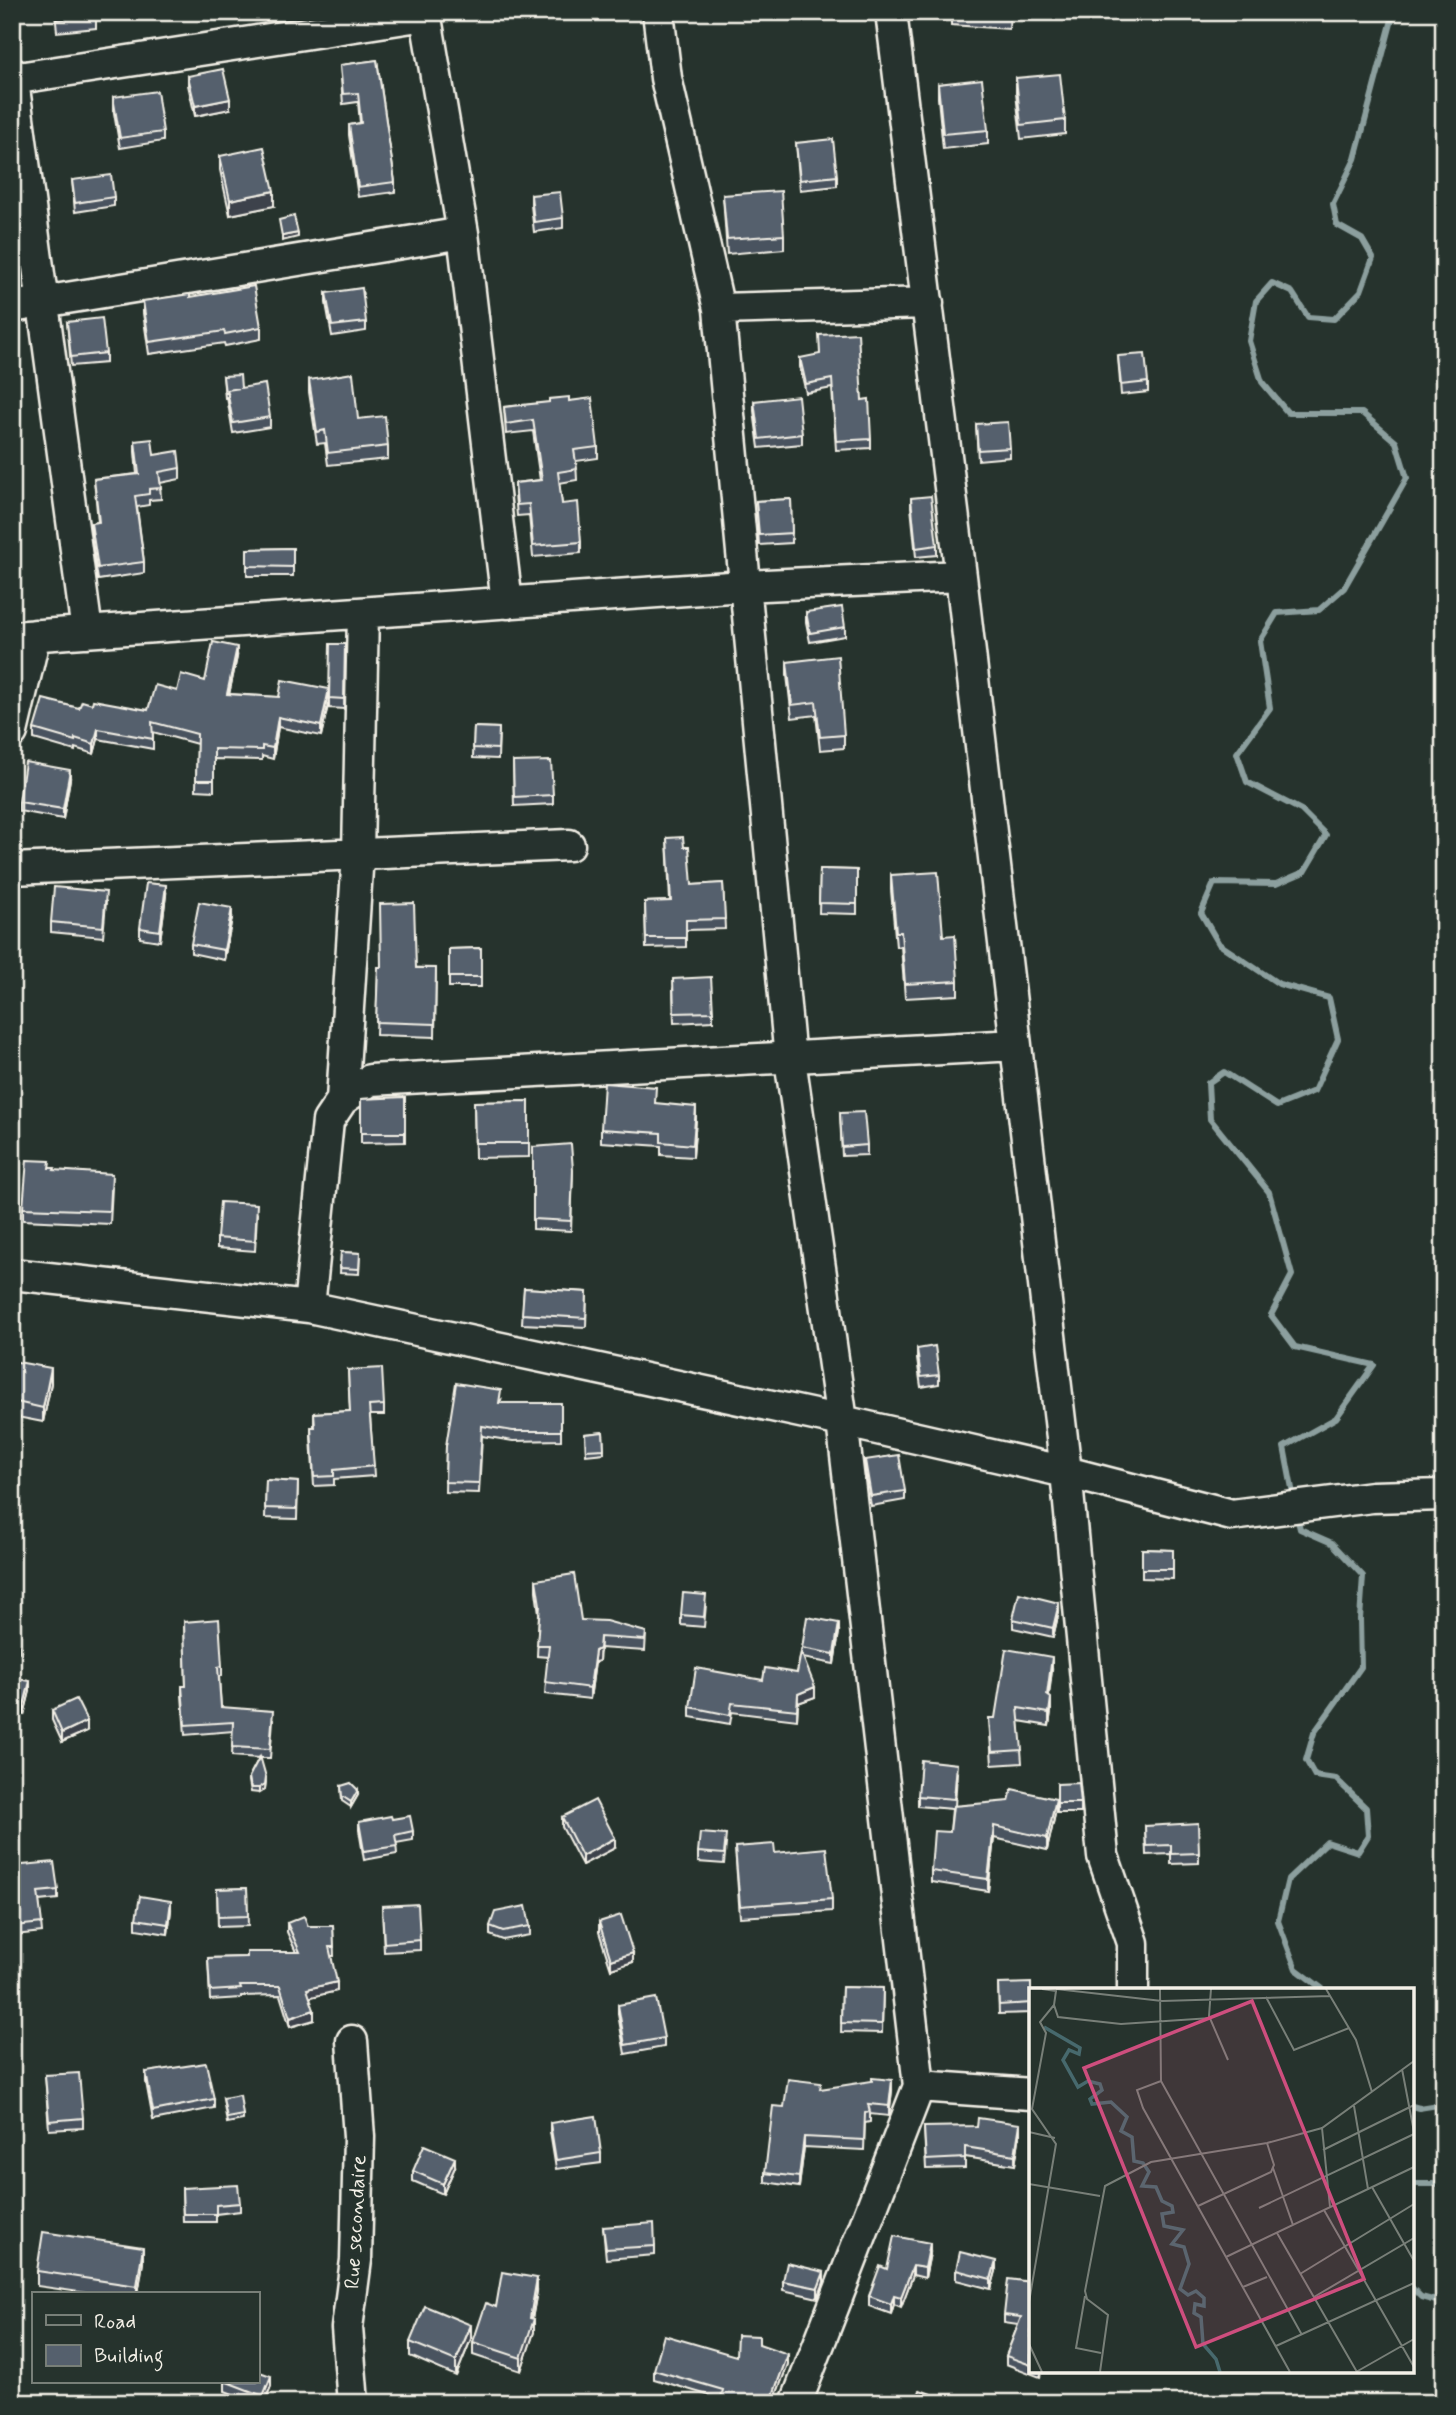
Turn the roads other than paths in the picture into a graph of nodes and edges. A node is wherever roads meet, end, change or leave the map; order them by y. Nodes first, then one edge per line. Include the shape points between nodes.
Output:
1 (658, 12) edge
2 (891, 12) edge
3 (425, 14) edge
4 (12, 77) edge
5 (463, 233) junction
6 (43, 302) junction
7 (928, 303) junction
8 (12, 307) edge
9 (719, 309) junction
10 (961, 576) junction
11 (744, 586) junction
12 (508, 603) junction
13 (363, 613) junction
14 (87, 632) junction
15 (24, 636) edge
16 (12, 732) edge
17 (569, 845) dead end
18 (358, 854) junction
19 (12, 869) edge
20 (1016, 1045) junction
21 (790, 1059) junction
22 (342, 1100) junction
23 (12, 1274) edge
24 (309, 1307) junction
25 (842, 1421) junction
26 (1066, 1472) junction
27 (1444, 1495) edge
28 (1133, 1988) edge
29 (352, 2041) dead end
30 (919, 2086) junction
31 (1029, 2094) edge
32 (353, 2403) edge
33 (796, 2403) edge

1 - 9 street via 666,78
2 - 7 street
3 - 4 street
3 - 5 street
4 - 6 street
5 - 6 street
5 - 12 street
6 - 8 street
6 - 14 street
7 - 9 street
7 - 10 street
9 - 11 street
10 - 11 street
10 - 20 street
11 - 12 street
11 - 21 street
12 - 13 street
13 - 14 street
13 - 18 street
14 - 15 street
15 - 16 street
17 - 18 street
18 - 19 street
18 - 22 street
20 - 21 street
20 - 26 street
21 - 22 street via 370,1080
21 - 25 street
22 - 24 street via 328,1121
23 - 24 street
24 - 25 street
25 - 26 street
25 - 30 street
26 - 27 street via 1233,1515 1372,1497
26 - 28 street via 1103,1856 1133,1943
29 - 32 street, Rue secondaire via 359,2137 356,2260 347,2328
30 - 31 street
30 - 33 street

